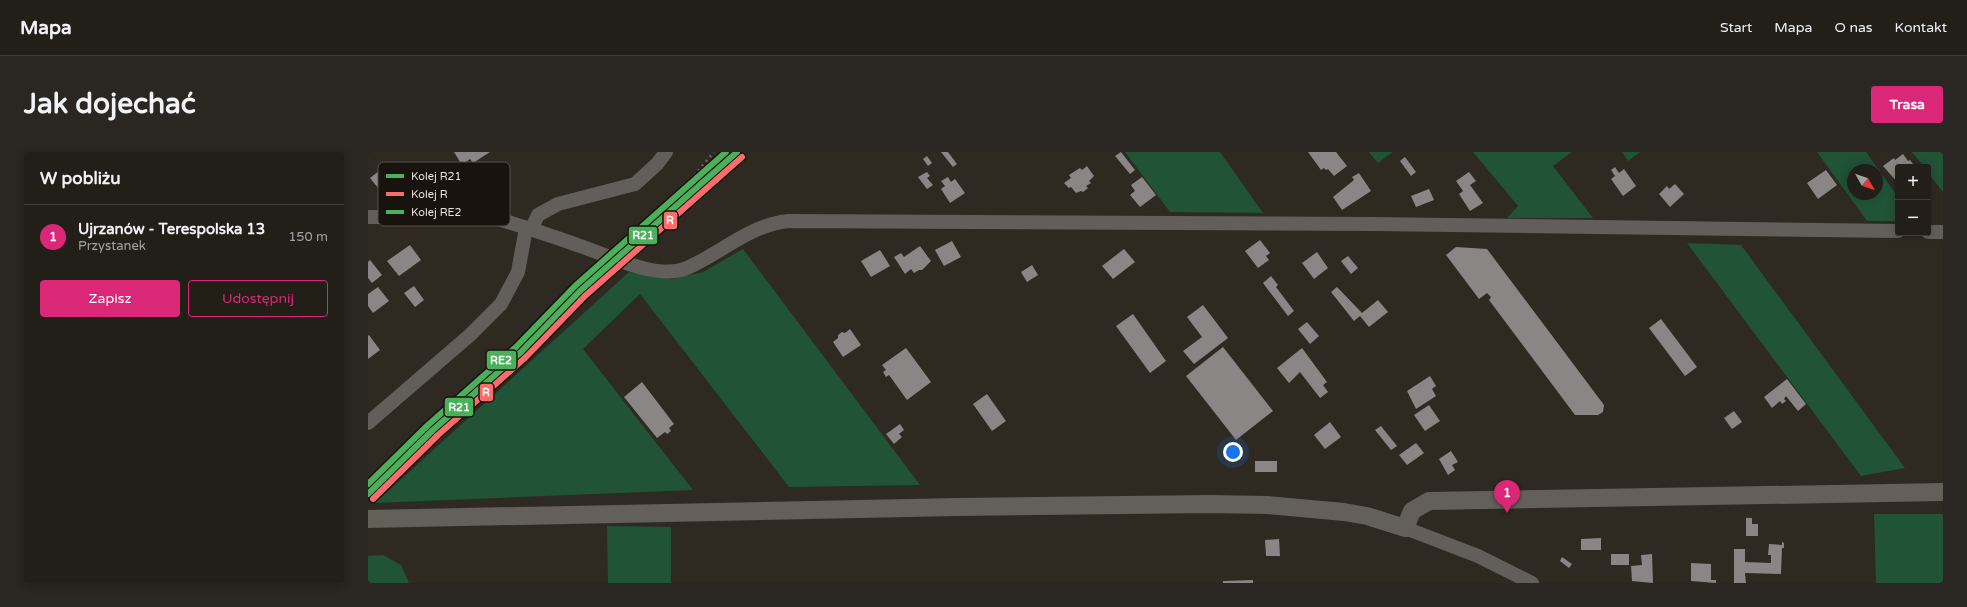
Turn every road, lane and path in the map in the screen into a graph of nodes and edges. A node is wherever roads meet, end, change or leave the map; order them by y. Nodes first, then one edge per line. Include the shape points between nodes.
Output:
1 (666, 152) edge
2 (368, 217) edge
3 (378, 217) edge
4 (510, 223) edge
5 (528, 229) junction
6 (1895, 231) edge
7 (1931, 232) edge
8 (1943, 232) edge
9 (368, 423) edge
10 (1943, 492) edge
11 (368, 519) edge
12 (1406, 528) junction
13 (1532, 583) edge

1 - 5 street via 635,184 558,204 538,215
2 - 3 street
4 - 5 street
5 - 6 street via 632,265 659,271 686,269 763,227 775,222 788,221 1373,224
5 - 9 street via 518,272 501,304 470,335
7 - 8 street
10 - 12 main road via 1429,501 1412,511
11 - 12 main road via 1210,504 1267,505 1344,512
12 - 13 street via 1478,556

